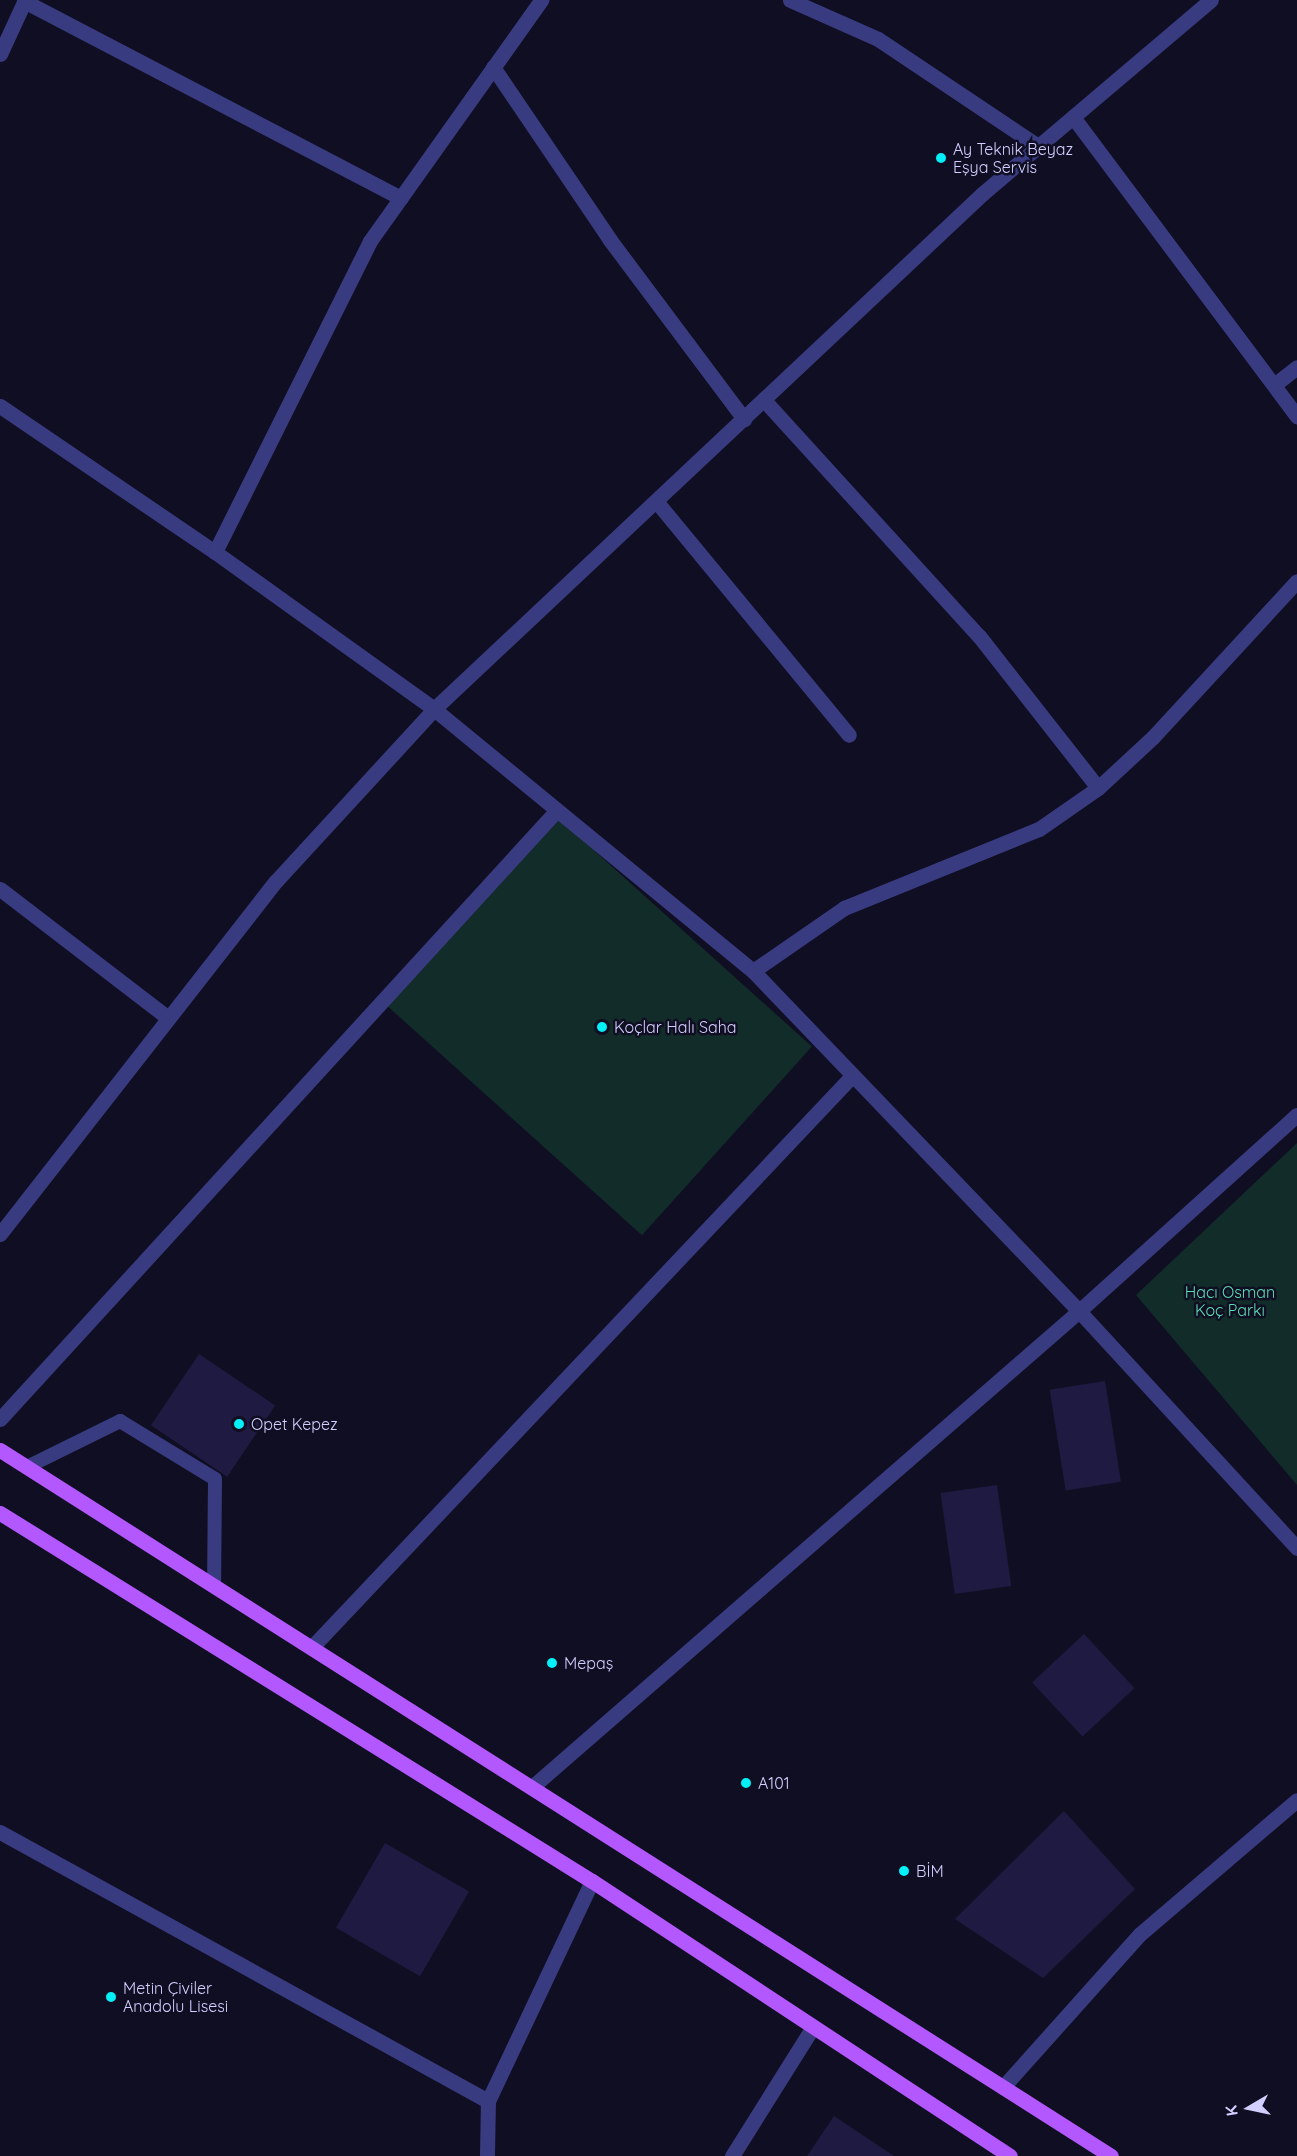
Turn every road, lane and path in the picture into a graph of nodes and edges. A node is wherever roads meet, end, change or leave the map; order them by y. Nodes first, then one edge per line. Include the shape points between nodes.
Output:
1 (541, 0) edge
2 (790, 0) edge
3 (1211, 0) edge
4 (25, 1) edge
5 (0, 54) edge
6 (493, 67) junction
7 (1073, 117) junction
8 (1038, 146) junction
9 (401, 198) junction
10 (1297, 367) edge
11 (1274, 385) junction
12 (764, 400) junction
13 (0, 406) edge
14 (1297, 416) edge
15 (744, 419) junction
16 (656, 501) junction
17 (215, 552) junction
18 (1297, 581) edge
19 (434, 709) junction
20 (849, 735) dead end
21 (1098, 788) junction
22 (557, 810) junction
23 (0, 889) edge
24 (753, 971) junction
25 (168, 1018) junction
26 (852, 1076) junction
27 (1297, 1115) edge
28 (0, 1234) edge
29 (1079, 1311) junction
30 (0, 1419) edge
31 (0, 1450) edge
32 (27, 1467) junction
33 (0, 1513) edge
34 (1297, 1548) edge
35 (214, 1586) junction
36 (312, 1647) junction
37 (532, 1787) junction
38 (1297, 1800) edge
39 (0, 1832) edge
40 (592, 1881) junction
41 (813, 2026) junction
42 (1003, 2087) junction
43 (488, 2101) junction
44 (487, 2156) edge
45 (732, 2156) edge
46 (1010, 2156) edge
47 (1111, 2156) edge

1 - 6 street
2 - 8 street via 878,39
3 - 7 street
4 - 5 street
4 - 9 street
6 - 9 street
6 - 15 street via 610,240
7 - 8 street
7 - 11 street
8 - 12 street
9 - 17 street via 370,241
10 - 11 street
11 - 14 street
12 - 15 street
12 - 21 street via 979,636
13 - 17 street
15 - 16 street
16 - 19 street
16 - 20 street
17 - 19 street
18 - 21 street via 1153,736
19 - 22 street
19 - 25 street via 276,881
21 - 24 street via 1039,829 844,908
22 - 24 street
22 - 30 street
23 - 25 street
24 - 26 street
25 - 28 street
26 - 29 street
26 - 36 street
27 - 29 street
29 - 34 street
29 - 37 street
31 - 32 main road
32 - 35 main road
32 - 35 lane via 120,1421 215,1479
33 - 40 main road
35 - 36 main road
36 - 37 main road
37 - 42 main road
38 - 42 street via 1140,1934
39 - 43 street
40 - 41 main road
40 - 43 street
41 - 45 street
41 - 46 main road
42 - 47 main road
43 - 44 street

